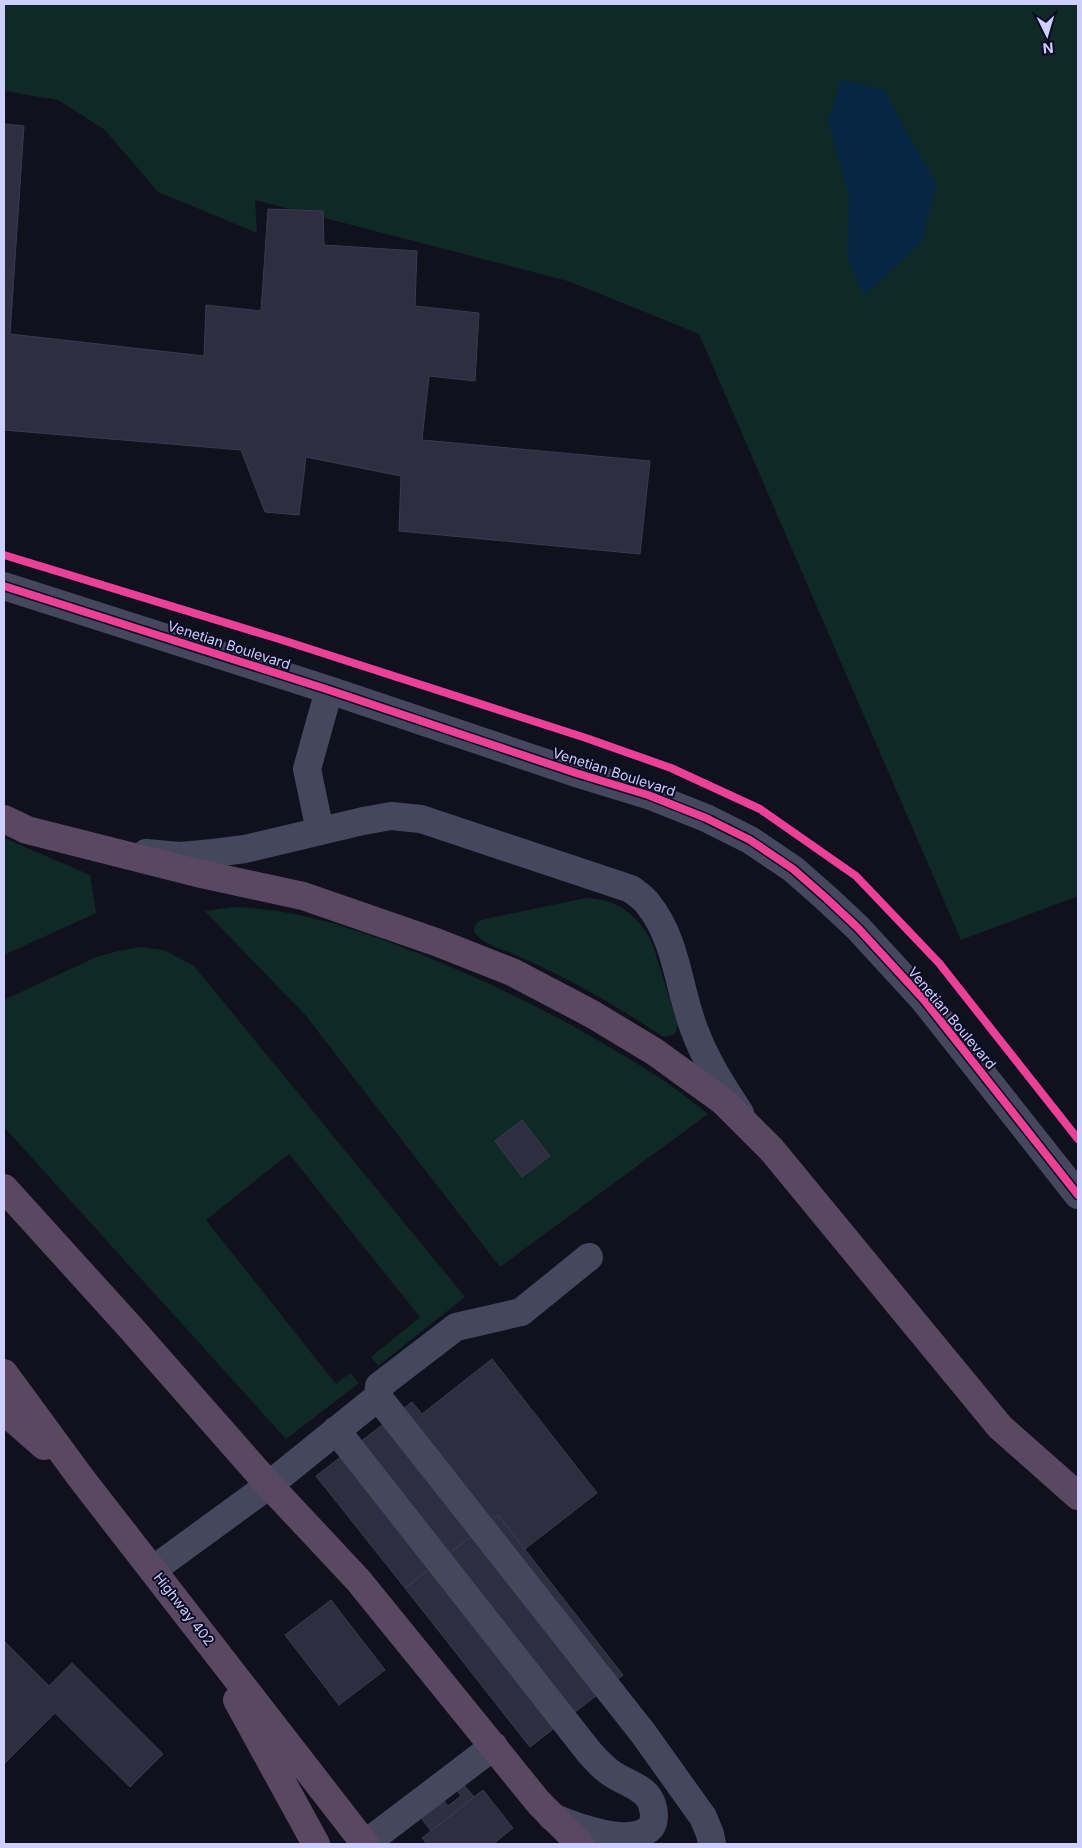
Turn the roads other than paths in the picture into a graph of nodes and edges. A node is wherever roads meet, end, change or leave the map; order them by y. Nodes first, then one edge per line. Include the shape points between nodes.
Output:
1 (4, 586) edge
2 (329, 690) junction
3 (4, 819) edge
4 (320, 831) junction
5 (115, 851) junction
6 (747, 1125) junction
7 (4, 1188) edge
8 (1078, 1196) edge
9 (589, 1258) dead end
10 (4, 1372) edge
11 (378, 1397) junction
12 (4, 1411) edge
13 (336, 1430) junction
14 (82, 1478) junction
15 (268, 1485) junction
16 (1078, 1496) edge
17 (154, 1570) junction
18 (196, 1624) junction
19 (494, 1746) junction
20 (274, 1767) junction
21 (552, 1817) junction
22 (576, 1842) edge
23 (316, 1844) edge
24 (331, 1844) edge
25 (365, 1844) edge
26 (712, 1844) edge

1 - 2 street, Venetian Boulevard
2 - 4 street via 308,769
2 - 8 street, Venetian Boulevard via 648,795 750,840 793,869 858,928 924,1000
3 - 5 highway via 27,830
4 - 5 street via 245,849 213,853 180,856
4 - 6 street via 391,816 421,819 631,889 647,902 660,921 672,947 693,1028 712,1070
5 - 6 highway via 303,896 512,972 655,1052 724,1102
6 - 16 highway via 772,1149 1000,1427
7 - 15 highway
9 - 11 street via 521,1312 456,1327 379,1386
10 - 14 highway, Highway 402
11 - 13 street
11 - 26 street via 643,1733 703,1817
12 - 14 highway
13 - 15 street
13 - 21 street via 589,1752 613,1775 643,1791 654,1813 654,1821 645,1834 629,1841 607,1838
14 - 17 highway, Highway 402
15 - 17 street
15 - 19 highway via 358,1580
17 - 18 highway, Highway 402
18 - 20 highway
18 - 25 highway, Highway 402
19 - 21 highway
19 - 25 street
20 - 23 highway
20 - 24 highway
21 - 22 highway

